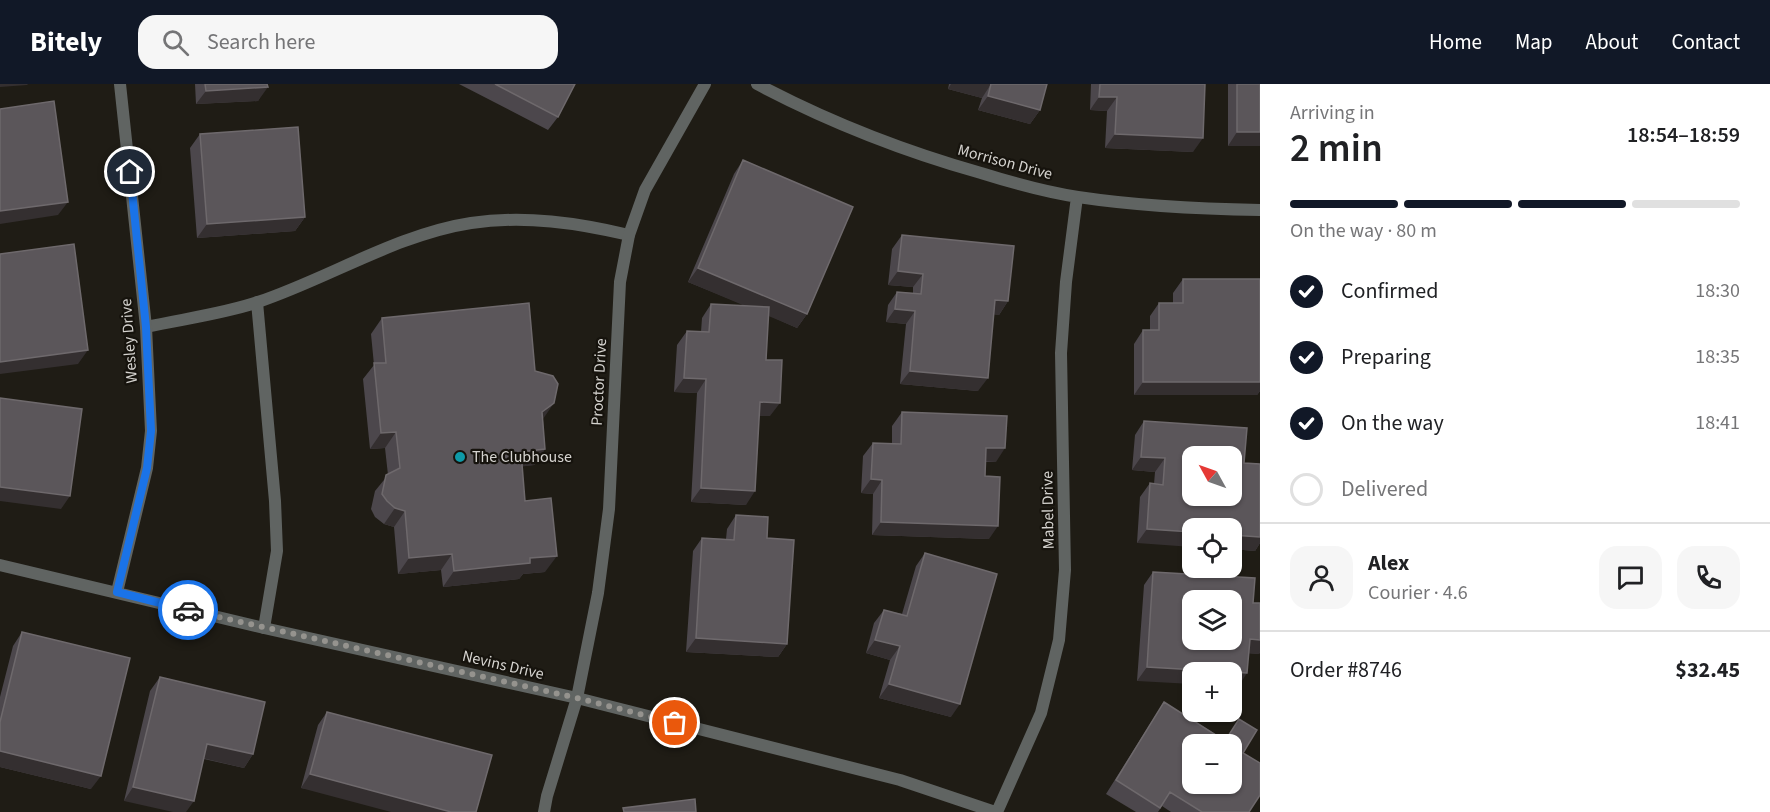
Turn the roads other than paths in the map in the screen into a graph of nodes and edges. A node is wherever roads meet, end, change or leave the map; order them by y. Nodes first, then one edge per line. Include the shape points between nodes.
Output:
1 (120, 84) edge
2 (705, 84) edge
3 (757, 84) edge
4 (1077, 197) junction
5 (1260, 210) edge
6 (629, 235) junction
7 (257, 302) junction
8 (146, 327) junction
9 (0, 565) edge
10 (117, 592) junction
11 (264, 628) junction
12 (577, 698) junction
13 (544, 812) edge
14 (996, 812) edge

1 - 8 street, Wesley Drive
2 - 6 street, Proctor Drive via 645,190
3 - 4 street, Morrison Drive via 807,111 879,141 1013,183
4 - 5 street, Morrison Drive
4 - 14 street, Mabel Drive via 1061,353 1065,570 1059,640 1041,713
6 - 7 street via 578,224 525,220 471,223 418,237
6 - 12 street, Proctor Drive via 620,282 609,509 598,593
7 - 8 street
7 - 11 street via 277,551
8 - 10 street, Wesley Drive via 151,431 147,468
9 - 10 street, Nevins Drive
10 - 11 street, Nevins Drive
11 - 12 street, Nevins Drive
12 - 13 street, Proctor Drive
12 - 14 street, Nevins Drive via 900,780

